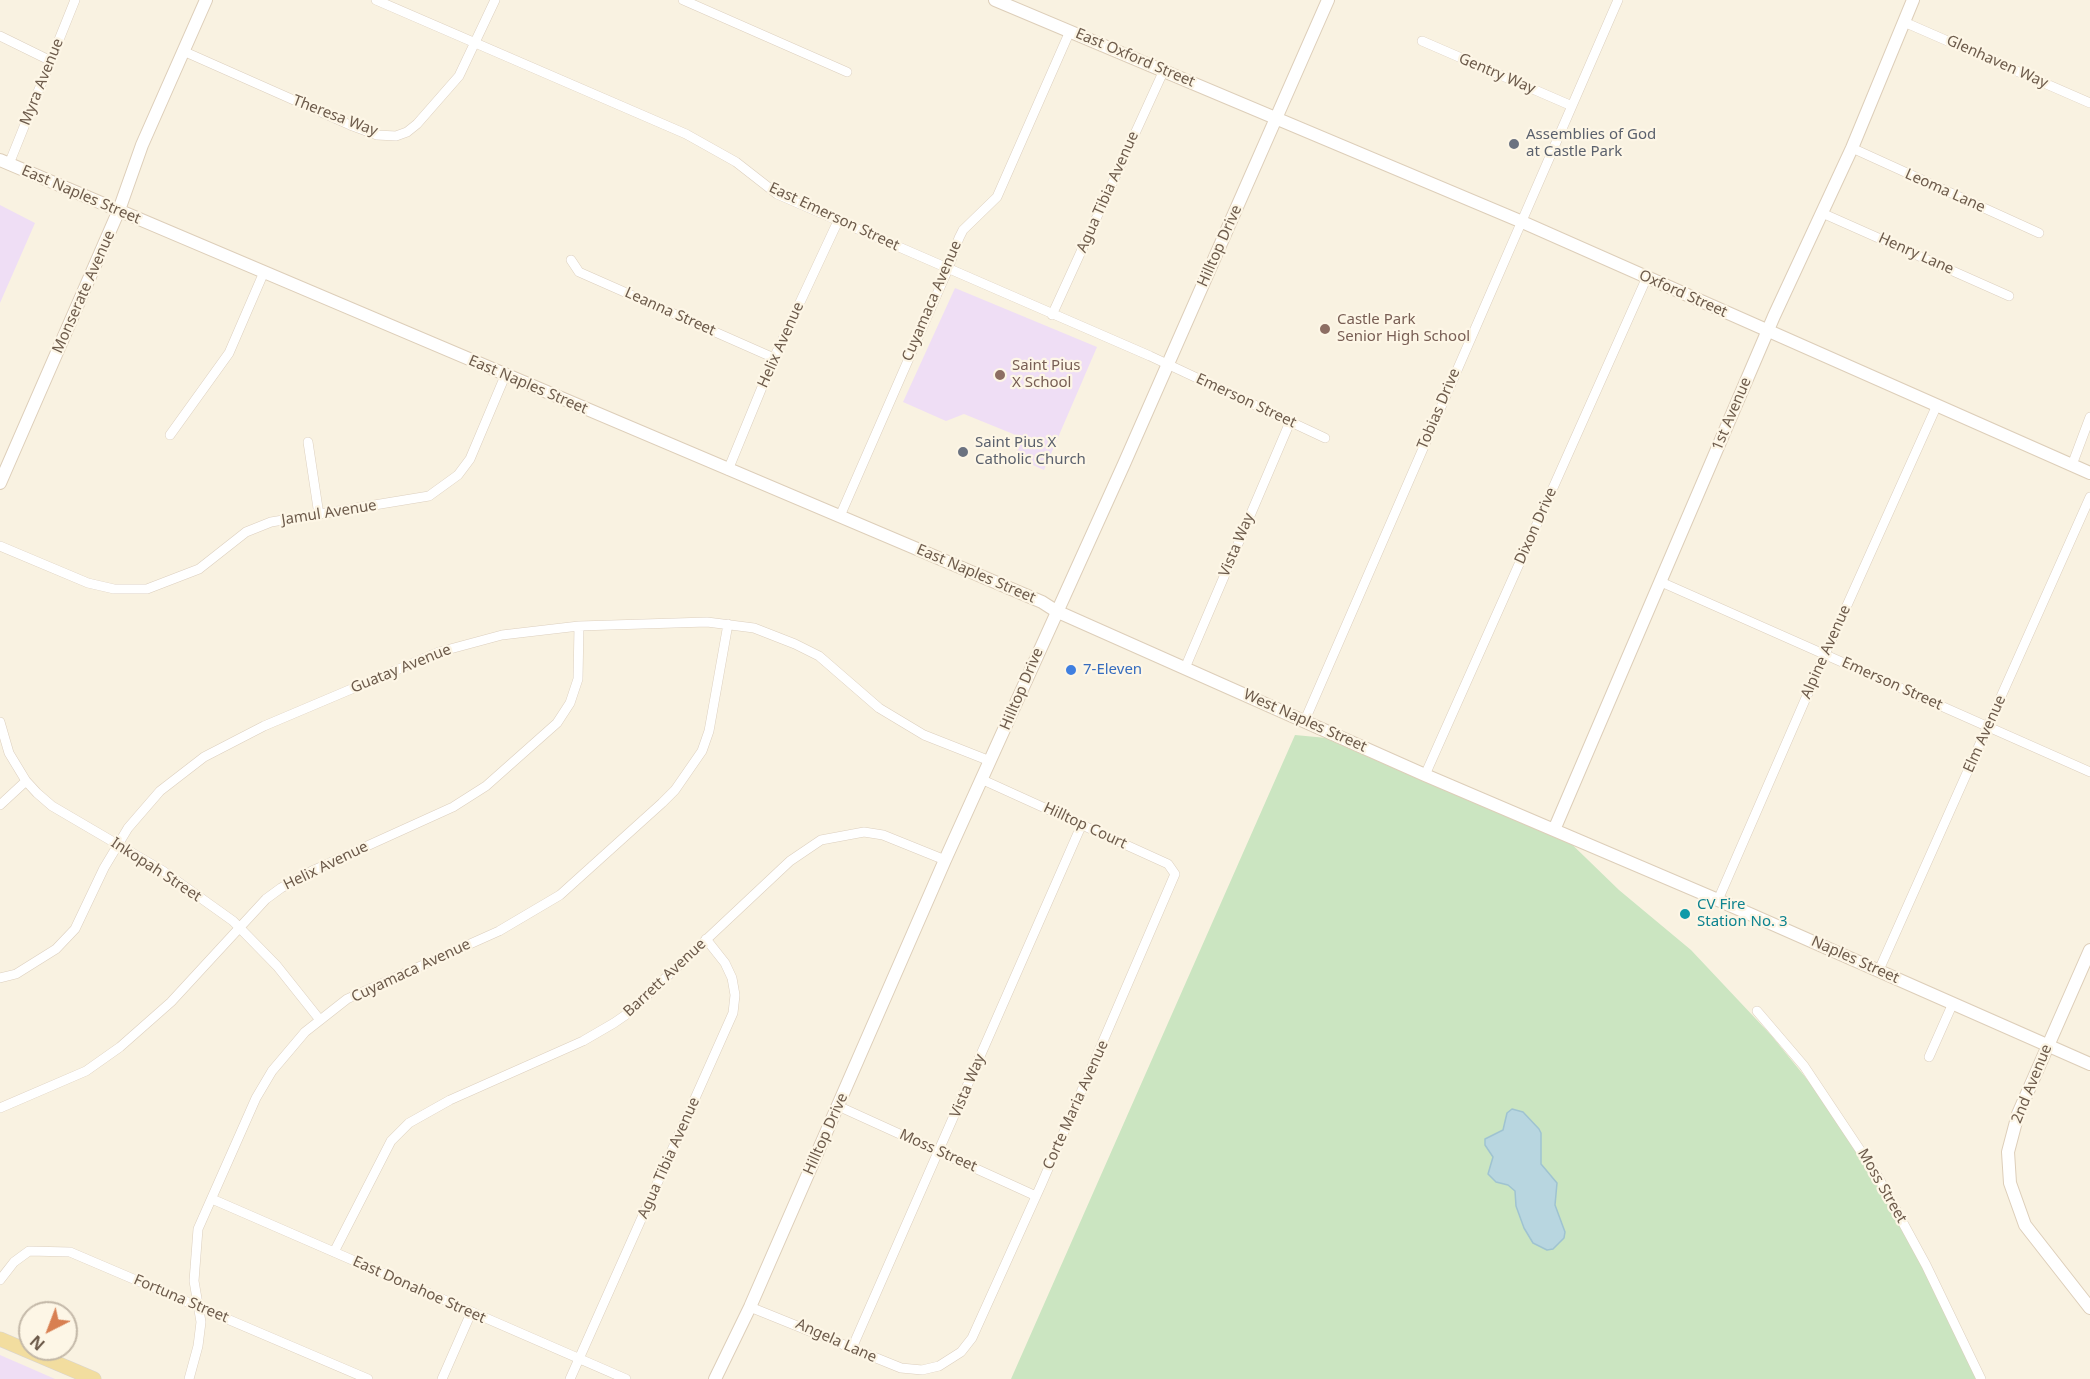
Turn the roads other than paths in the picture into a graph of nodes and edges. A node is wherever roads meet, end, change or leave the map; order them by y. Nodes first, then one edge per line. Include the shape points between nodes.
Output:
1 (75, 0) edge
2 (206, 0) edge
3 (375, 0) edge
4 (495, 0) edge
5 (683, 0) edge
6 (994, 0) edge
7 (1328, 0) edge
8 (1618, 0) edge
9 (1913, 0) edge
10 (1904, 22) junction
11 (1070, 31) junction
12 (0, 36) edge
13 (1422, 41) dead end
14 (475, 44) junction
15 (183, 51) junction
16 (51, 61) junction
17 (1164, 70) junction
18 (847, 72) dead end
19 (2090, 103) edge
20 (1572, 106) junction
21 (1275, 117) junction
22 (1852, 148) junction
23 (5, 162) edge
24 (119, 210) junction
25 (1822, 213) junction
26 (838, 221) junction
27 (1520, 221) junction
28 (2039, 233) dead end
29 (571, 260) dead end
30 (948, 269) junction
31 (264, 272) junction
32 (1647, 278) junction
33 (2008, 296) dead end
34 (1052, 315) junction
35 (1768, 331) junction
36 (774, 358) junction
37 (1168, 365) junction
38 (505, 376) junction
39 (1937, 405) junction
40 (2090, 417) edge
41 (1290, 422) junction
42 (170, 435) dead end
43 (1325, 438) dead end
44 (308, 442) dead end
45 (2072, 465) junction
46 (729, 470) junction
47 (2090, 473) edge
48 (0, 483) edge
49 (2090, 497) edge
50 (319, 515) junction
51 (840, 516) junction
52 (0, 546) edge
53 (1661, 582) junction
54 (1056, 611) junction
55 (729, 624) junction
56 (579, 626) junction
57 (1825, 654) junction
58 (1185, 668) junction
59 (1305, 720) junction
60 (0, 722) edge
61 (1989, 727) junction
62 (990, 761) junction
63 (2090, 772) edge
64 (1425, 775) junction
65 (26, 780) junction
66 (983, 780) junction
67 (0, 805) edge
68 (1082, 824) junction
69 (1554, 830) junction
70 (117, 845) junction
71 (945, 860) junction
72 (1173, 882) joint
73 (1718, 900) junction
74 (240, 928) junction
75 (706, 939) junction
76 (2090, 950) edge
77 (1879, 970) junction
78 (0, 978) edge
79 (1953, 1003) junction
80 (1757, 1011) dead end
81 (320, 1020) junction
82 (2048, 1046) junction
83 (1929, 1057) dead end
84 (2090, 1064) edge
85 (838, 1107) junction
86 (0, 1108) edge
87 (940, 1151) junction
88 (1036, 1196) junction
89 (212, 1199) junction
90 (334, 1252) junction
91 (0, 1280) edge
92 (199, 1306) junction
93 (750, 1307) junction
94 (2090, 1308) edge
95 (471, 1313) junction
96 (977, 1328) joint
97 (0, 1338) edge
98 (852, 1348) junction
99 (580, 1358) junction
100 (94, 1379) edge
101 (189, 1379) edge
102 (368, 1379) edge
103 (441, 1379) edge
104 (570, 1379) edge
105 (626, 1379) edge
106 (716, 1379) edge
107 (1981, 1379) edge

1 - 16 street, Myra Avenue
2 - 15 street, Monserate Avenue
3 - 14 street, East Emerson Street
4 - 14 street, Theresa Way
5 - 18 street
6 - 11 street, East Oxford Street
7 - 21 street, Hilltop Drive
8 - 20 street, Tobias Drive
9 - 10 street, 1st Avenue
10 - 19 street, Glenhaven Way
10 - 22 street, 1st Avenue
11 - 17 street, East Oxford Street
11 - 30 street, Cuyamaca Avenue via 997,197 963,230
12 - 16 street
13 - 20 street, Gentry Way
14 - 15 street, Theresa Way via 455,81 417,124 396,136 377,135 350,125
14 - 26 street, East Emerson Street via 708,145 777,194
15 - 24 street, Monserate Avenue
16 - 23 street, Myra Avenue
17 - 21 street, East Oxford Street
17 - 34 street, Agua Tibia Avenue
20 - 27 street, Tobias Drive
21 - 27 street, Oxford Street
21 - 37 street, Hilltop Drive
22 - 25 street, 1st Avenue
22 - 28 street, Leoma Lane
23 - 24 street, East Naples Street
24 - 31 street, East Naples Street
24 - 48 street, Monserate Avenue
25 - 33 street, Henry Lane
25 - 35 street, 1st Avenue
26 - 30 street, East Emerson Street
26 - 36 street, Helix Avenue
27 - 32 street, Oxford Street
27 - 59 street, Tobias Drive
29 - 36 street, Leanna Street via 579,272
30 - 34 street, East Emerson Street
30 - 51 street, Cuyamaca Avenue
31 - 38 street, East Naples Street
31 - 42 street via 229,353
32 - 35 street, Oxford Street
32 - 64 street, Dixon Drive
34 - 37 street, East Emerson Street
35 - 39 street, Oxford Street
35 - 53 street, 1st Avenue
36 - 46 street, Helix Avenue
37 - 41 street, Emerson Street
37 - 54 street, Hilltop Drive
38 - 46 street, East Naples Street
38 - 50 street, Jamul Avenue via 470,459 447,485 429,496
39 - 45 street, Oxford Street
39 - 57 street, Alpine Avenue
40 - 45 street
41 - 43 street, Emerson Street
41 - 58 street, Vista Way
44 - 50 street
45 - 47 street, Oxford Street
46 - 51 street, East Naples Street
49 - 61 street, Elm Avenue
50 - 52 street, Jamul Avenue via 272,522 246,532 199,569 147,589 114,589 88,583
51 - 54 street, East Naples Street
53 - 57 street, Emerson Street
53 - 69 street, 1st Avenue
54 - 58 street, West Naples Street
54 - 62 street, Hilltop Drive
55 - 56 street, Guatay Avenue
55 - 62 street, Guatay Avenue via 754,628 799,646 819,657 879,708 924,735
55 - 81 street, Cuyamaca Avenue via 702,751 662,803 586,873 545,904 499,931 347,999
56 - 70 street, Guatay Avenue via 502,635 439,652 264,726 212,752 181,774 156,796
56 - 74 street, Helix Avenue via 578,679 557,723 486,786 453,807 281,888
57 - 61 street, Emerson Street
57 - 73 street, Alpine Avenue
58 - 59 street, West Naples Street
59 - 64 street, West Naples Street
60 - 65 street, Inkopah Street via 9,753
61 - 63 street, Emerson Street
61 - 77 street, Elm Avenue
62 - 66 street, Hilltop Drive
64 - 69 street, West Naples Street
65 - 67 street
65 - 70 street, Inkopah Street via 52,806
66 - 68 street, Hilltop Court
66 - 71 street, Hilltop Drive
68 - 72 street, Hilltop Court via 1168,864 1175,874
68 - 87 street, Vista Way
69 - 73 street, Naples Street
70 - 74 street, Inkopah Street via 163,871
70 - 78 street, Guatay Avenue via 75,929 56,949 16,974
71 - 75 street, Barrett Avenue via 883,835 864,832 821,840 790,861
71 - 85 street, Hilltop Drive
72 - 88 street, Corte Maria Avenue
73 - 77 street, Naples Street
74 - 81 street, Inkopah Street
74 - 86 street, Helix Avenue via 171,1002 120,1047 78,1075
75 - 90 street, Barrett Avenue via 614,1023 409,1123 391,1141
75 - 99 street, Agua Tibia Avenue via 732,978 733,1013
76 - 82 street, 2nd Avenue
77 - 79 street, Naples Street
79 - 82 street, Naples Street
79 - 83 street
80 - 107 street, Moss Street via 1804,1066 1878,1177
81 - 89 street, Cuyamaca Avenue via 272,1071 256,1098
82 - 84 street, Naples Street
82 - 94 street, 2nd Avenue via 2016,1120 2008,1152 2010,1183 2025,1225
85 - 87 street, Moss Street
85 - 93 street, Hilltop Drive
87 - 88 street, Moss Street
87 - 98 street, Vista Way
88 - 96 street, Corte Maria Avenue
89 - 90 street, East Donahoe Street
89 - 92 street, Cuyamaca Avenue via 198,1229 194,1252
90 - 95 street, East Donahoe Street
91 - 92 street, Fortuna Street via 29,1251 58,1250
92 - 101 street, Cuyamaca Avenue via 198,1346
92 - 102 street, Fortuna Street
93 - 98 street, Angela Lane
93 - 106 street, Hilltop Drive
95 - 99 street, East Donahoe Street
95 - 103 street
96 - 98 street, Angela Lane via 961,1352 931,1368 902,1368
97 - 100 main road
99 - 104 street, Agua Tibia Avenue
99 - 105 street, East Donahoe Street

